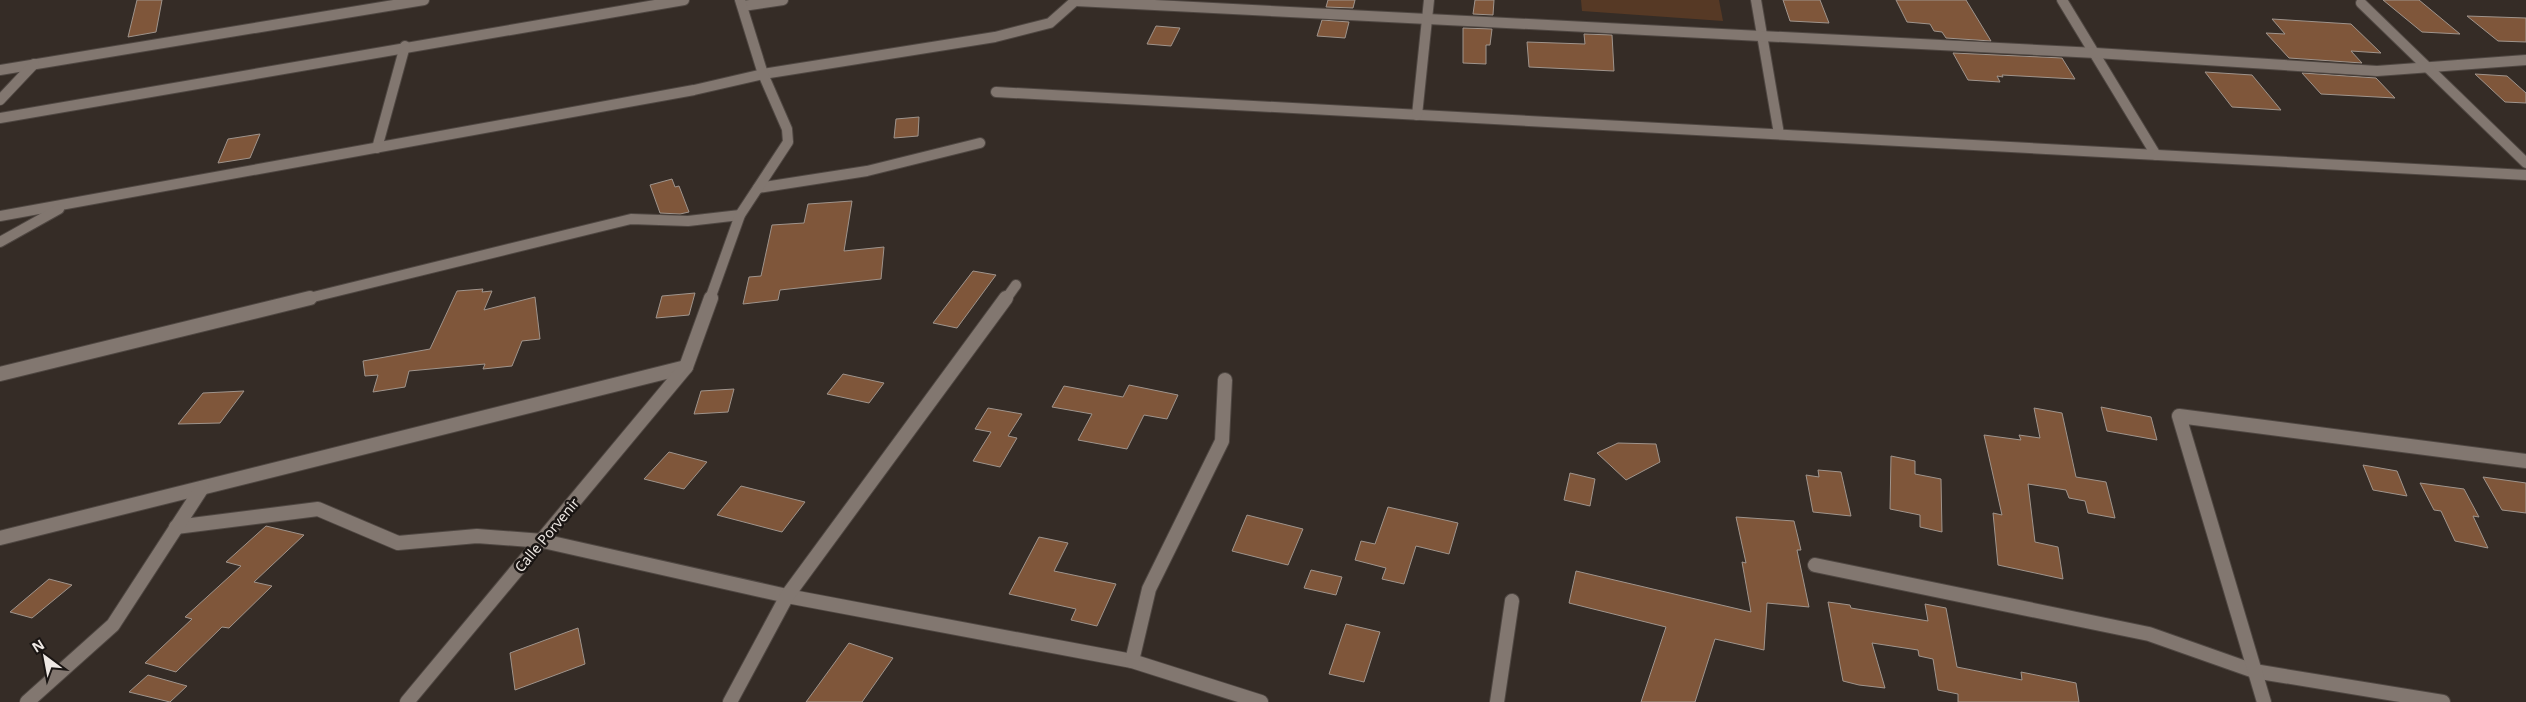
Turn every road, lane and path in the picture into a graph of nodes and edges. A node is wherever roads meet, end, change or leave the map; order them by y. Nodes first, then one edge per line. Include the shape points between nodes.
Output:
1 (360, 0) edge
2 (424, 0) edge
3 (684, 0) edge
4 (783, 0) edge
5 (1076, 0) edge
6 (1430, 0) edge
7 (1756, 0) edge
8 (2062, 0) edge
9 (742, 3) edge
10 (2361, 3) dead end
11 (358, 11) junction
12 (1428, 19) junction
13 (1762, 36) junction
14 (405, 46) junction
15 (2096, 53) junction
16 (2526, 60) edge
17 (34, 64) junction
18 (2427, 67) junction
19 (0, 70) edge
20 (763, 74) junction
21 (996, 92) dead end
22 (0, 100) edge
23 (1418, 114) junction
24 (0, 118) edge
25 (1779, 134) junction
26 (980, 143) dead end
27 (377, 148) junction
28 (2156, 155) junction
29 (2526, 163) edge
30 (2526, 175) edge
31 (758, 188) junction
32 (68, 204) junction
33 (740, 215) junction
34 (0, 216) edge
35 (0, 242) edge
36 (1016, 285) dead end
37 (686, 367) junction
38 (0, 374) edge
39 (1225, 380) dead end
40 (2526, 461) edge
41 (202, 488) junction
42 (176, 527) junction
43 (0, 538) edge
44 (542, 541) junction
45 (1814, 564) dead end
46 (788, 596) junction
47 (1512, 601) dead end
48 (1132, 661) junction
49 (2254, 671) junction
50 (27, 702) edge
51 (407, 702) edge
52 (730, 702) edge
53 (1261, 702) edge
54 (1497, 702) edge
55 (2264, 702) edge
56 (2442, 702) edge

1 - 11 street
2 - 11 street
3 - 14 street
4 - 9 street
5 - 12 street
5 - 20 street via 1050,23 995,37
6 - 12 street
7 - 13 street
8 - 15 street
9 - 20 street
10 - 18 street
11 - 17 street
12 - 13 street
12 - 23 street
13 - 15 street
13 - 25 street
14 - 24 street
14 - 27 street
15 - 18 street via 2377,71
15 - 28 street
16 - 18 street
17 - 19 street
17 - 22 street
18 - 29 street
20 - 27 street via 694,90
20 - 31 street via 787,129 788,142
21 - 23 street
23 - 25 street
25 - 28 street
26 - 31 street via 867,171
27 - 32 street
28 - 30 street
31 - 33 street
32 - 34 street
32 - 35 street
33 - 37 street
33 - 38 street via 701,221 631,218
36 - 46 street
37 - 41 street
37 - 44 street, Calle Porvenir
39 - 48 street via 1222,441 1149,589
40 - 49 street via 2179,416
41 - 42 street
41 - 43 street
42 - 44 street via 318,509 398,543 477,536
42 - 50 street via 112,625
44 - 46 street
44 - 51 street, Calle Porvenir
45 - 49 street via 2149,634
46 - 48 street
46 - 52 street
47 - 54 street
48 - 53 street
49 - 55 street
49 - 56 street

